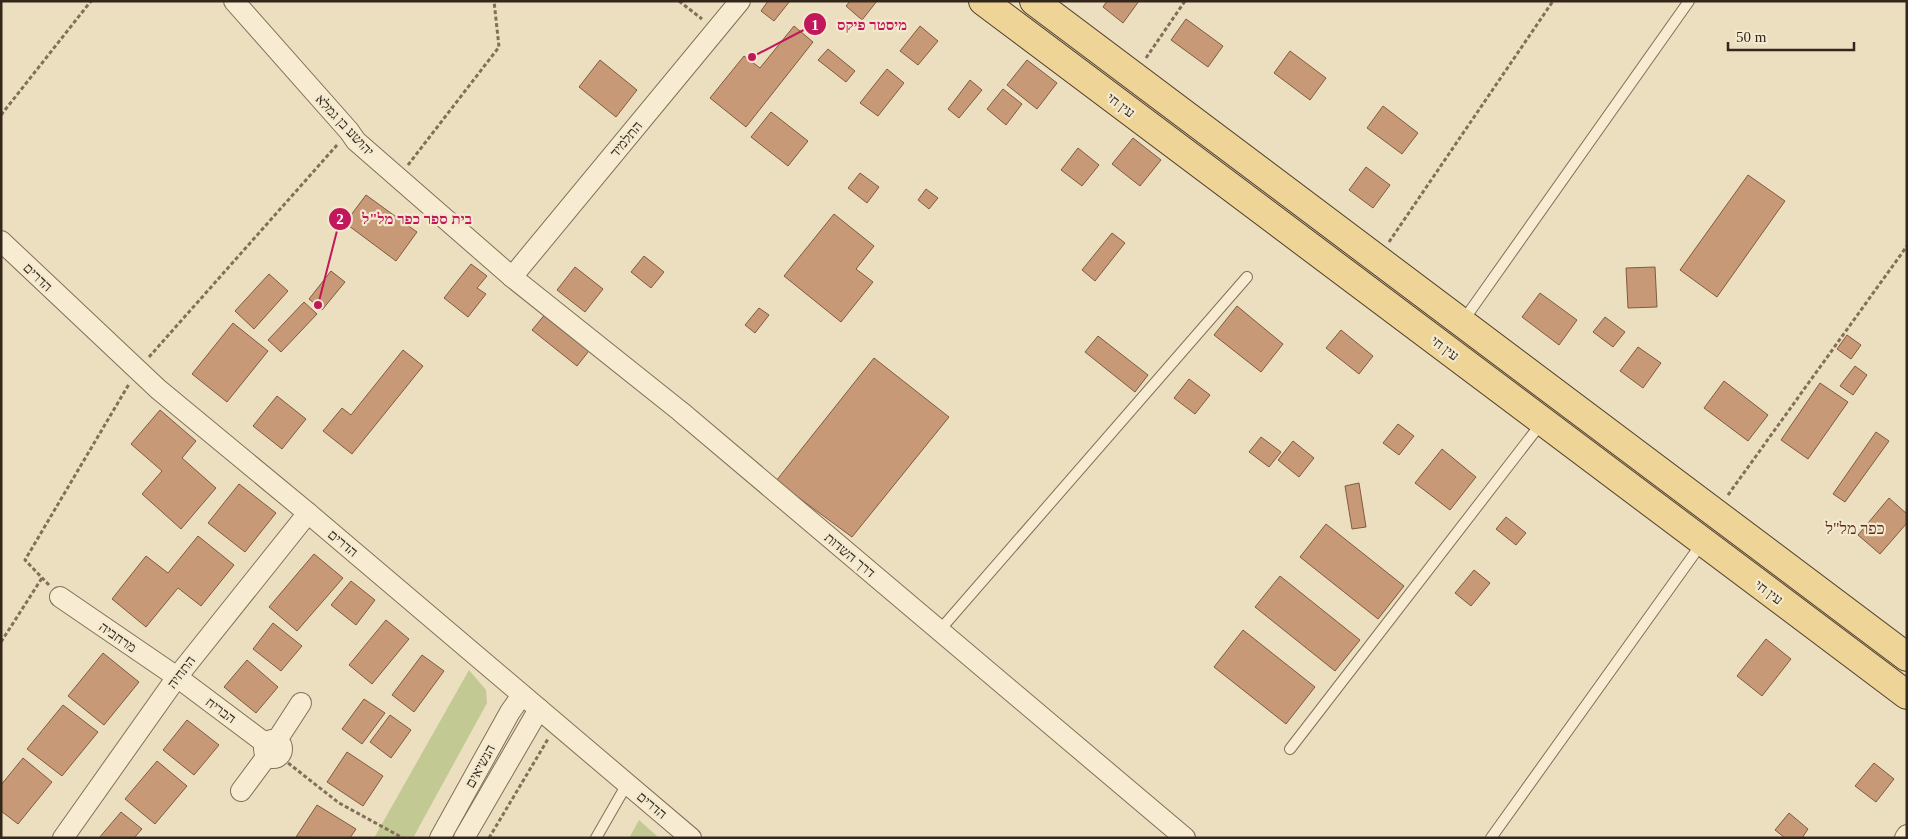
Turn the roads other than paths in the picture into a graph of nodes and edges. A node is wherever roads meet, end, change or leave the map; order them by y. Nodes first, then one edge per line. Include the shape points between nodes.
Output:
1 (740, 1) edge
2 (983, 1) edge
3 (1034, 1) edge
4 (1689, 1) edge
5 (241, 4) edge
6 (1, 242) edge
7 (512, 277) junction
8 (1247, 277) dead end
9 (1462, 323) junction
10 (1543, 421) junction
11 (308, 513) junction
12 (1703, 542) junction
13 (60, 597) road end
14 (939, 631) junction
15 (1907, 657) edge
16 (177, 677) junction
17 (522, 695) junction
18 (1907, 696) edge
19 (301, 703) dead end
20 (539, 709) junction
21 (272, 749) junction
22 (1290, 749) dead end
23 (627, 784) junction
24 (241, 791) dead end
25 (63, 838) edge
26 (440, 838) edge
27 (464, 838) edge
28 (596, 838) edge
29 (691, 838) edge
30 (1185, 838) edge
31 (1491, 838) edge

1 - 7 street, התלמיד
2 - 10 main road, עין חי
3 - 9 main road
4 - 9 lane
5 - 7 street, יהושע בן גמלא via 356,141
6 - 11 street, הדרים via 158,389
7 - 14 street, דרך השדות via 680,411
8 - 14 lane
9 - 15 main road
10 - 12 main road, עין חי
10 - 22 lane
11 - 16 street, התחיה
11 - 17 street, הדרים
12 - 18 main road, עין חי
12 - 31 lane
13 - 16 street, מרחביה
14 - 30 street, דרך השדות
16 - 21 street, הבריח
16 - 25 street, התחיה
17 - 20 street, הדרים
17 - 26 street, הנשיאים
19 - 21 street
20 - 23 street, הדרים
20 - 27 street, הנשיאים
21 - 24 street
23 - 28 lane
23 - 29 street, הדרים

